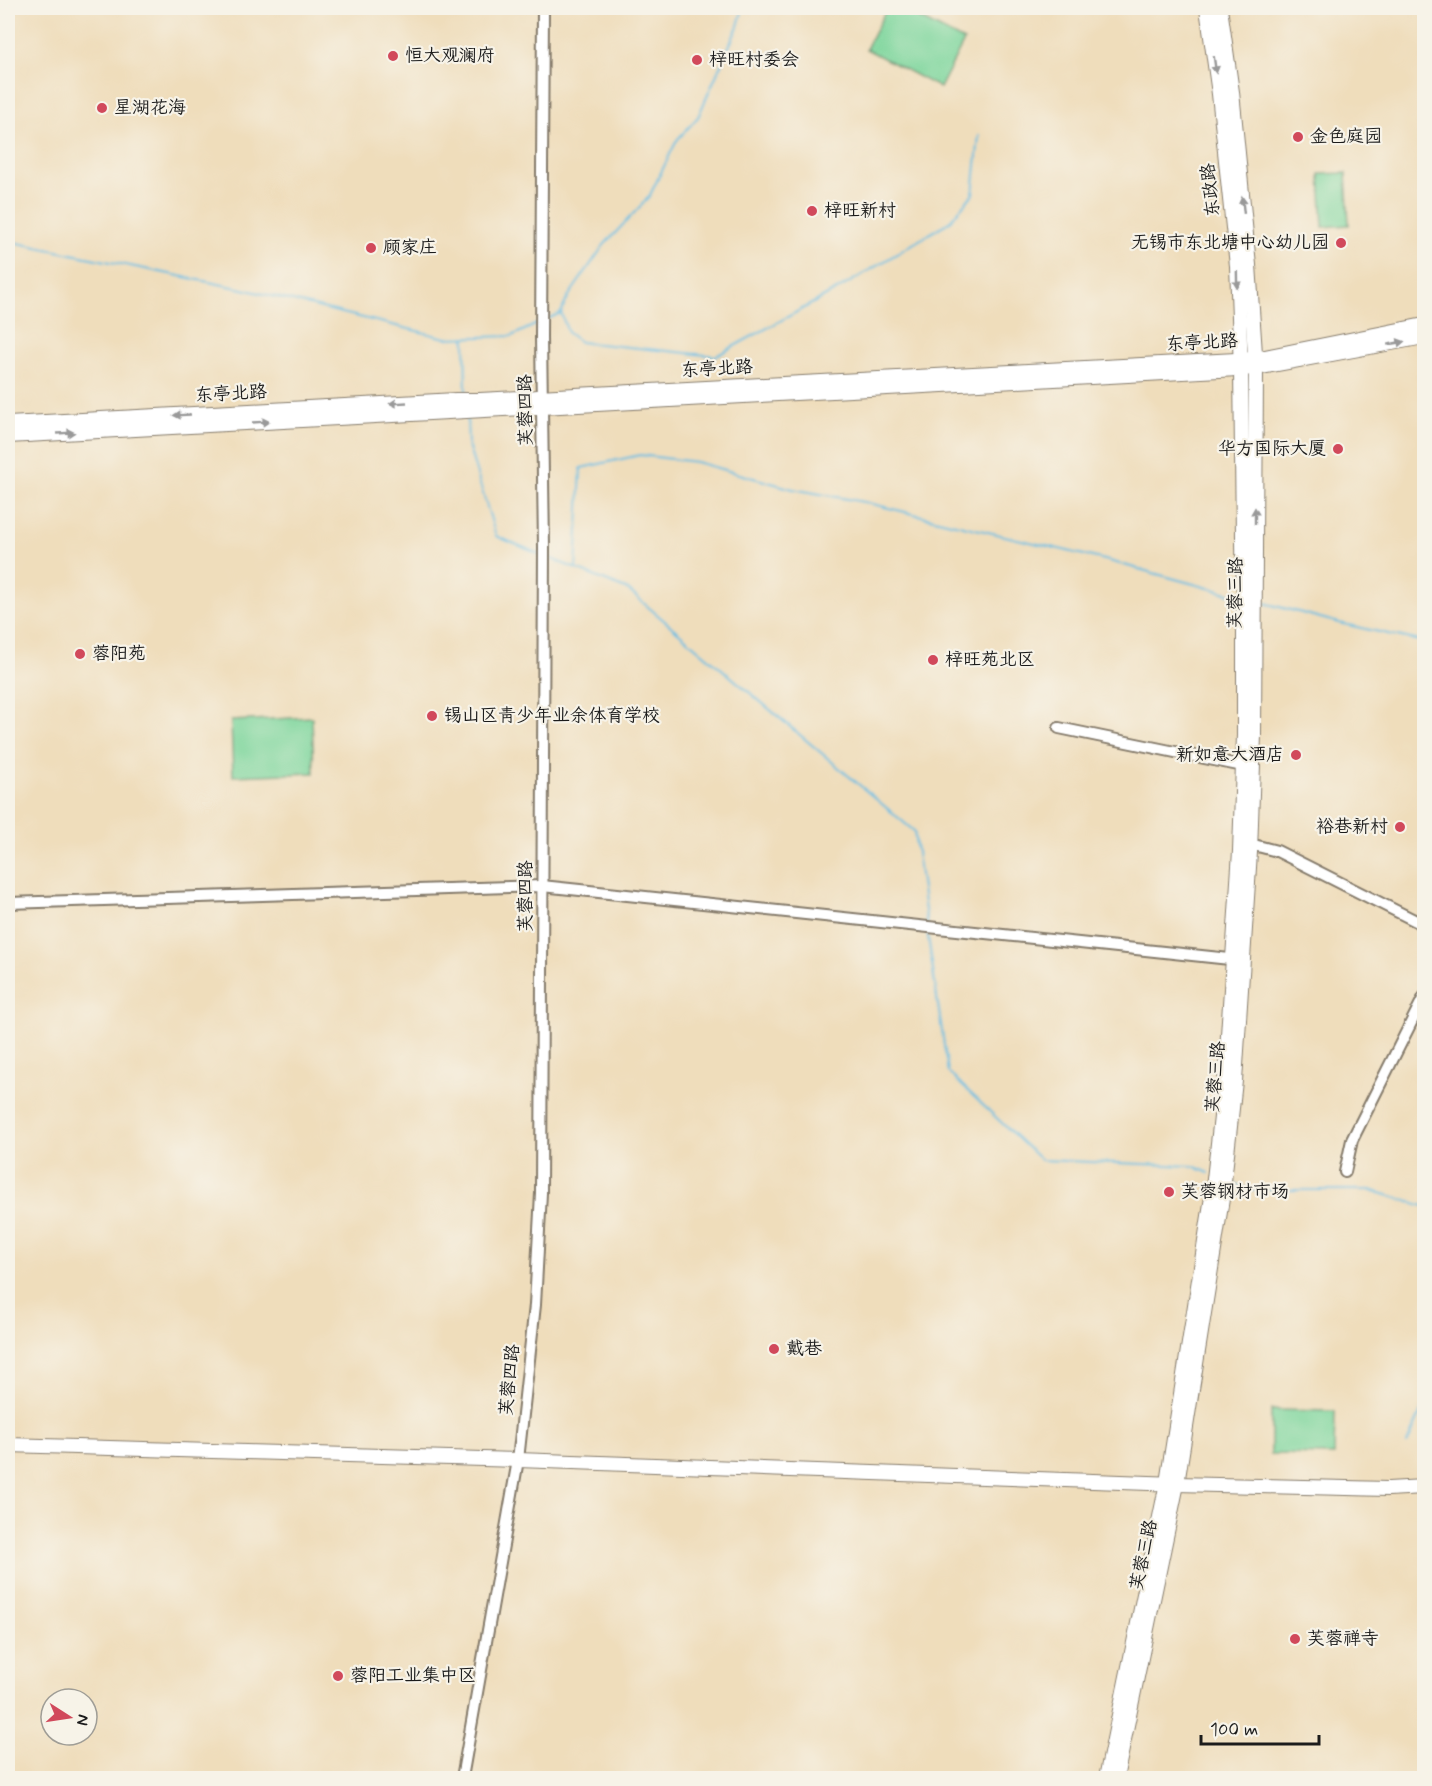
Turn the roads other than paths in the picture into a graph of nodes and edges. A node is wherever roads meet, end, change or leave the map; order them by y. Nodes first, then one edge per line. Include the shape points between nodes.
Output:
1 (543, 8) edge
2 (1207, 8) edge
3 (1220, 8) edge
4 (1425, 325) edge
5 (1425, 337) edge
6 (1256, 363) junction
7 (1240, 364) junction
8 (542, 402) junction
9 (457, 406) junction
10 (8, 414) edge
11 (13, 424) edge
12 (8, 436) edge
13 (1249, 575) junction
14 (1249, 620) junction
15 (1059, 728) dead end
16 (1243, 766) junction
17 (1250, 844) junction
18 (542, 886) junction
19 (8, 903) edge
20 (1425, 925) edge
21 (1238, 960) junction
22 (1425, 997) edge
23 (1345, 1172) dead end
24 (8, 1444) edge
25 (518, 1460) junction
26 (1172, 1484) junction
27 (1425, 1487) edge
28 (462, 1779) edge
29 (1106, 1779) edge
30 (1116, 1779) edge

1 - 8 street, 芙蓉四路
2 -> 7 main road, 东政路 via 1236,255
6 -> 3 main road, 东政路 via 1250,265
4 - 6 main road, 东亭北路
6 -> 5 main road, 东亭北路
6 - 7 main road, 东亭北路
13 -> 6 main road, 芙蓉三路
7 - 8 main road, 东亭北路
7 - 13 main road, 芙蓉三路
8 - 9 main road, 东亭北路
8 - 18 street, 芙蓉四路
9 -> 11 main road, 东亭北路
12 -> 9 main road, 东亭北路
10 - 11 main road
13 - 14 main road, 芙蓉三路
14 - 16 main road, 芙蓉三路
14 - 17 main road, 芙蓉三路 via 1254,735
15 - 16 street
16 - 21 main road, 芙蓉三路
17 - 20 street via 1277,851
17 - 21 main road, 芙蓉三路
18 - 19 street
18 - 21 street
18 - 25 street, 芙蓉四路 via 541,1193 535,1305
21 - 26 main road, 芙蓉三路 via 1235,1081
22 - 23 street via 1352,1140
24 - 25 main road
25 - 26 main road
25 - 28 street, 芙蓉四路
26 - 27 main road
26 - 29 main road, 芙蓉三路
26 - 30 main road, 芙蓉三路

